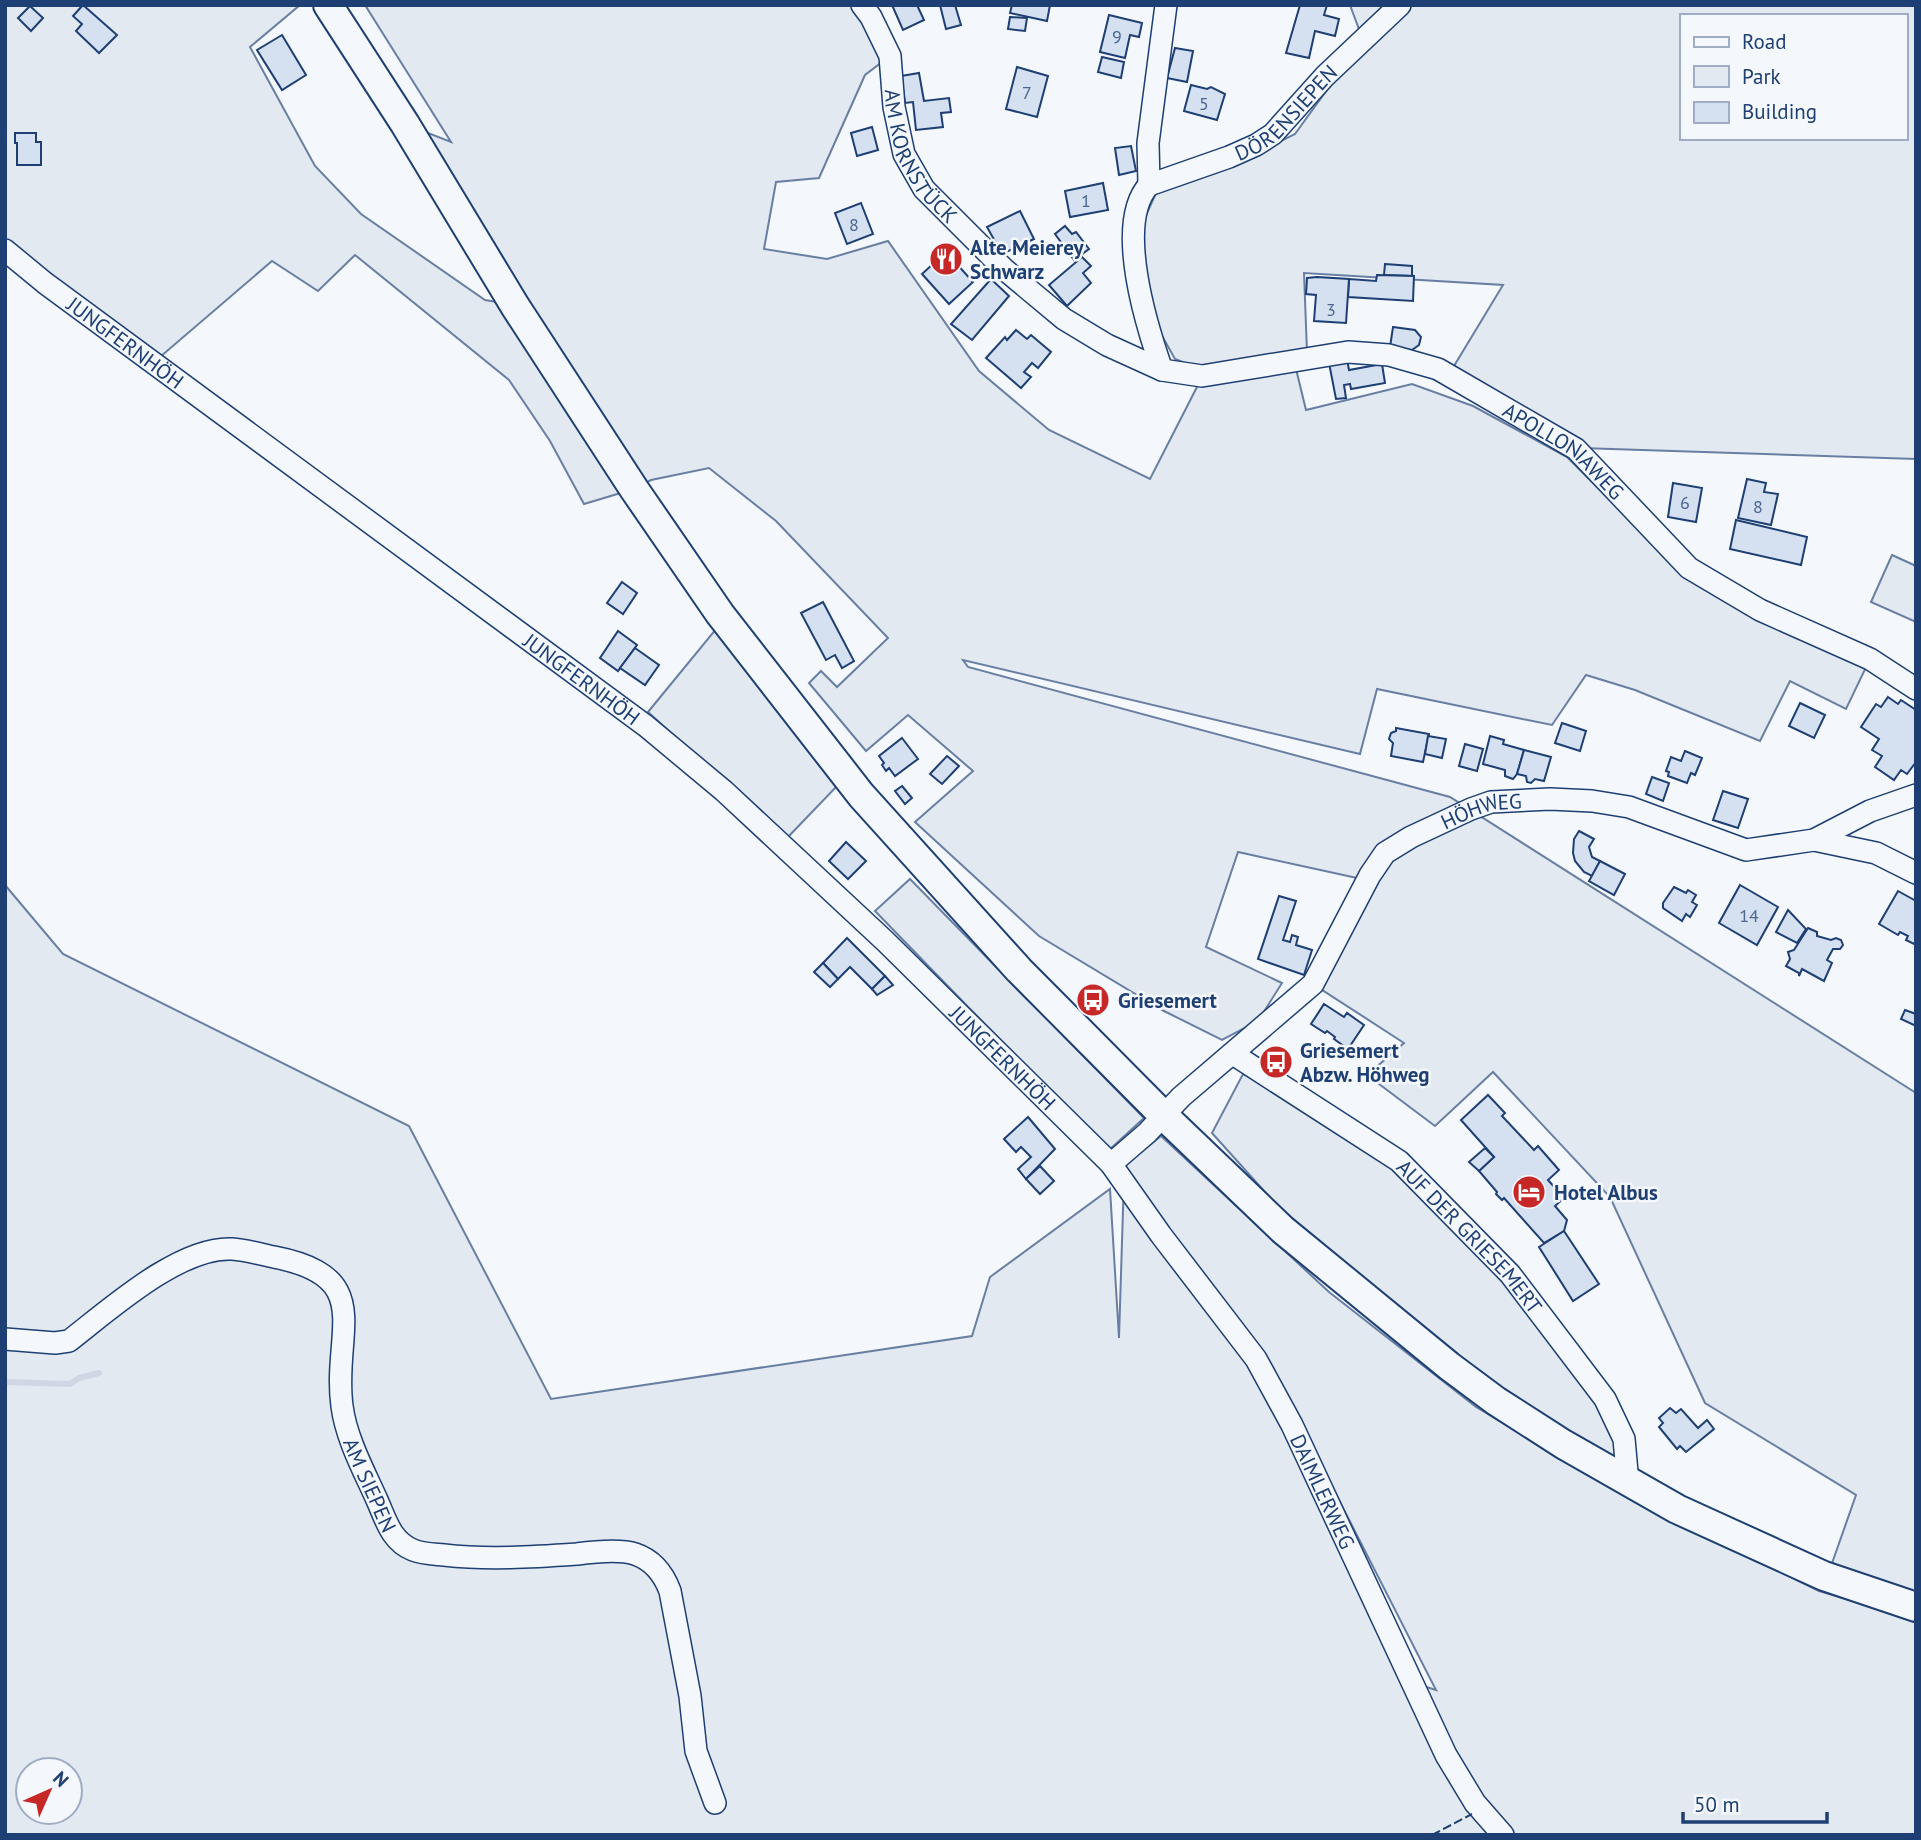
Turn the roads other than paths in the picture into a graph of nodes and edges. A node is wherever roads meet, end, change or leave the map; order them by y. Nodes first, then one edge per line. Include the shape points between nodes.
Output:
1 (328, 5) edge
2 (862, 5) edge
3 (1166, 5) edge
4 (1400, 5) edge
5 (1149, 185) junction
6 (5, 250) edge
7 (1162, 370) junction
8 (1916, 689) edge
9 (1916, 795) edge
10 (1814, 840) junction
11 (1916, 873) edge
12 (1233, 1054) junction
13 (1163, 1115) junction
14 (1111, 1164) junction
15 (5, 1339) edge
16 (1628, 1483) junction
17 (1916, 1607) edge
18 (715, 1803) dead end
19 (1503, 1835) edge

1 - 13 main road via 522,317 720,614 861,795 1019,970
2 - 7 street, AM KORNSTÜCK via 890,56 904,154 924,189 1004,269 1064,319
3 - 5 street via 1148,143
4 - 5 street, DÖRENSIEPEN via 1325,76 1273,134 1247,149
5 - 7 street via 1139,199 1135,222 1135,269 1144,318
6 - 14 street, JUNGFERNHÖH via 646,726 724,791 970,1023
7 - 8 street, APOLLONIAWEG via 1202,376 1348,352 1390,355 1437,369 1576,449 1689,568 1760,610 1870,659
9 - 10 street, HÖHWEG via 1870,811
10 - 11 street via 1876,853
10 - 12 street, HÖHWEG via 1746,850 1629,807 1592,801 1491,802 1471,809 1385,853 1313,984
12 - 13 street, HÖHWEG
12 - 16 street, AUF DER GRIESEMERT via 1399,1161 1510,1274 1605,1399 1624,1439
13 - 14 street, HÖHWEG
13 - 16 main road via 1283,1230 1450,1366 1496,1401
14 - 19 street, DAIMLERWEG via 1256,1359 1292,1425 1446,1755 1475,1803
15 - 18 street, AM SIEPEN via 69,1341 151,1279 198,1253 231,1249 300,1262 319,1271 341,1297 346,1427 393,1536 411,1549 468,1558 597,1552 635,1554 651,1564 664,1575 670,1591 696,1751
16 - 17 main road via 1749,1544

